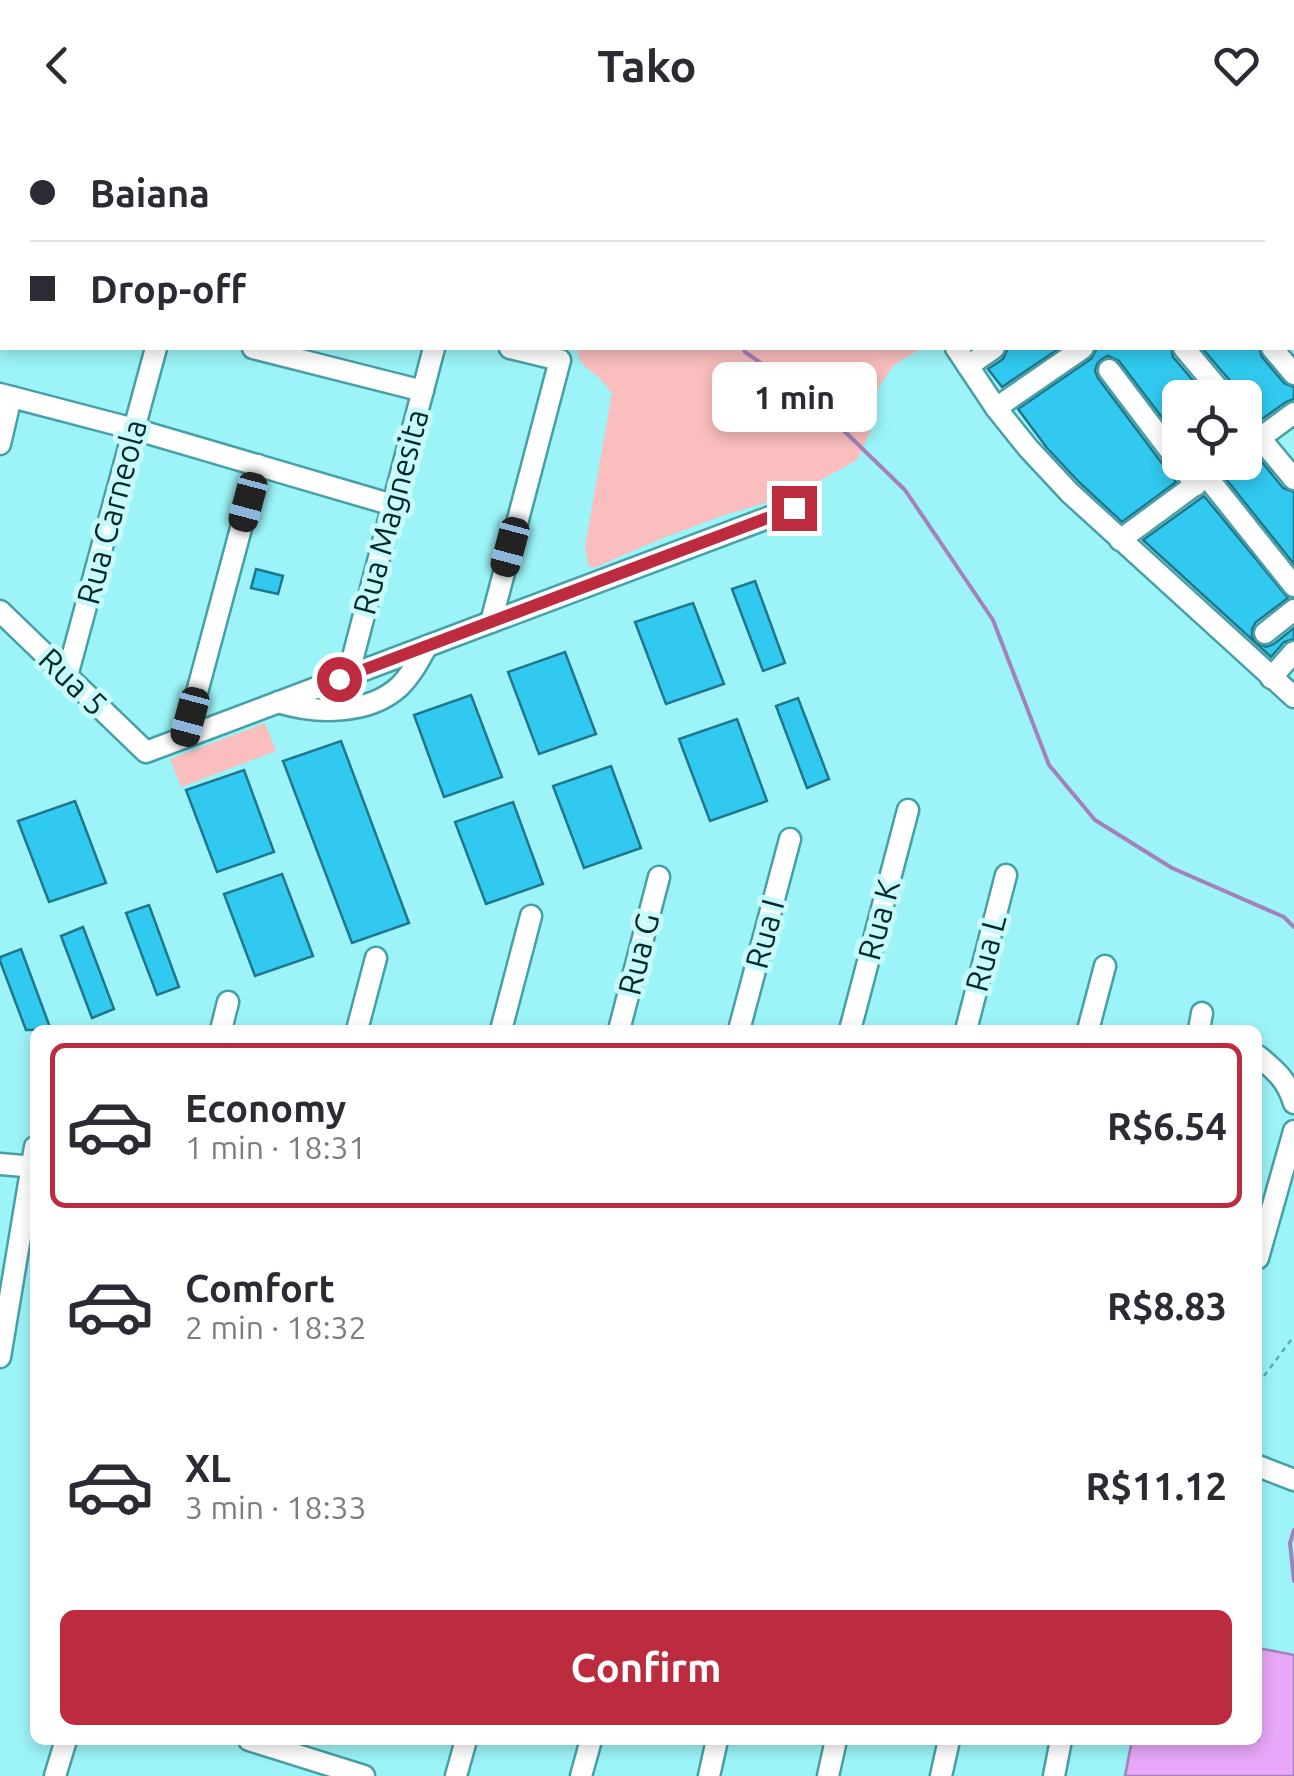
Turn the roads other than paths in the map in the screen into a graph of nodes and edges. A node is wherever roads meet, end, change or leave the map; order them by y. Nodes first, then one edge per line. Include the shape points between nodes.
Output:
1 (155, 350) edge
2 (261, 350) edge
3 (433, 350) edge
4 (518, 350) edge
5 (987, 350) edge
6 (1080, 350) edge
7 (1186, 350) edge
8 (1274, 350) edge
9 (962, 357) edge
10 (1109, 370) dead end
11 (1294, 374) edge
12 (1211, 380) edge
13 (423, 391) junction
14 (6, 396) edge
15 (996, 408) junction
16 (1294, 413) edge
17 (134, 429) junction
18 (1262, 436) edge
19 (0, 444) edge
20 (1262, 452) edge
21 (258, 466) junction
22 (1294, 479) edge
23 (1201, 481) junction
24 (393, 505) junction
25 (794, 508) dead end
26 (1120, 540) junction
27 (1293, 584) edge
28 (1294, 610) edge
29 (0, 611) edge
30 (491, 622) junction
31 (1265, 634) dead end
32 (427, 646) junction
33 (1294, 652) edge
34 (369, 668) junction
35 (66, 676) junction
36 (343, 678) junction
37 (1271, 678) junction
38 (1294, 697) edge
39 (381, 698) junction
40 (278, 702) junction
41 (352, 708) junction
42 (185, 738) junction
43 (908, 810) dead end
44 (790, 838) dead end
45 (1006, 876) dead end
46 (659, 877) dead end
47 (531, 916) dead end
48 (376, 958) dead end
49 (1106, 966) dead end
50 (228, 1002) dead end
51 (222, 1025) edge
52 (358, 1025) edge
53 (503, 1025) edge
54 (620, 1025) edge
55 (740, 1025) edge
56 (851, 1025) edge
57 (967, 1025) edge
58 (1089, 1025) edge
59 (1262, 1059) edge
60 (1294, 1103) edge
61 (1294, 1131) edge
62 (30, 1160) edge
63 (0, 1164) edge
64 (30, 1182) edge
65 (1262, 1244) edge
66 (2, 1332) edge
67 (0, 1357) edge
68 (1262, 1468) edge
69 (1290, 1478) edge
70 (64, 1745) edge
71 (265, 1745) edge
72 (465, 1745) edge
73 (590, 1745) edge
74 (715, 1745) edge
75 (835, 1745) edge
76 (948, 1745) edge
77 (1059, 1745) edge
78 (55, 1776) edge
79 (364, 1776) edge
80 (456, 1776) edge
81 (581, 1776) edge
82 (709, 1776) edge
83 (828, 1776) edge
84 (941, 1776) edge
85 (1054, 1776) edge

1 - 17 street, Rua Carneola
2 - 13 street
3 - 13 street, Rua Magnesita
4 - 30 street via 560,360
5 - 9 street
6 - 15 street
7 - 12 street
8 - 11 street
9 - 15 street
10 - 23 street
13 - 24 street, Rua Magnesita
14 - 17 street
14 - 19 street
15 - 26 street
16 - 18 street
17 - 21 street
17 - 35 street, Rua Carneola
20 - 22 street
21 - 24 street
21 - 42 street
23 - 26 street
23 - 27 street
24 - 36 street, Rua Magnesita
25 - 30 street
26 - 37 street
28 - 31 street
29 - 35 street, Rua 5
30 - 32 street
32 - 34 street
32 - 39 street via 398,687
33 - 37 street
34 - 36 street
34 - 39 street
35 - 42 street, Rua 5 via 146,752
36 - 40 street
36 - 41 street via 342,693
37 - 38 street
39 - 41 street
40 - 41 street via 316,711
40 - 42 street
43 - 56 street, Rua K
44 - 55 street, Rua I
45 - 57 street, Rua L
46 - 54 street, Rua G
47 - 53 street
48 - 52 street
49 - 58 street
50 - 51 street
59 - 60 street via 1288,1085
61 - 65 street
62 - 63 street
64 - 66 street
66 - 67 street
68 - 69 street
70 - 78 street
71 - 79 street
72 - 80 street
73 - 81 street
74 - 82 street
75 - 83 street
76 - 84 street
77 - 85 street

